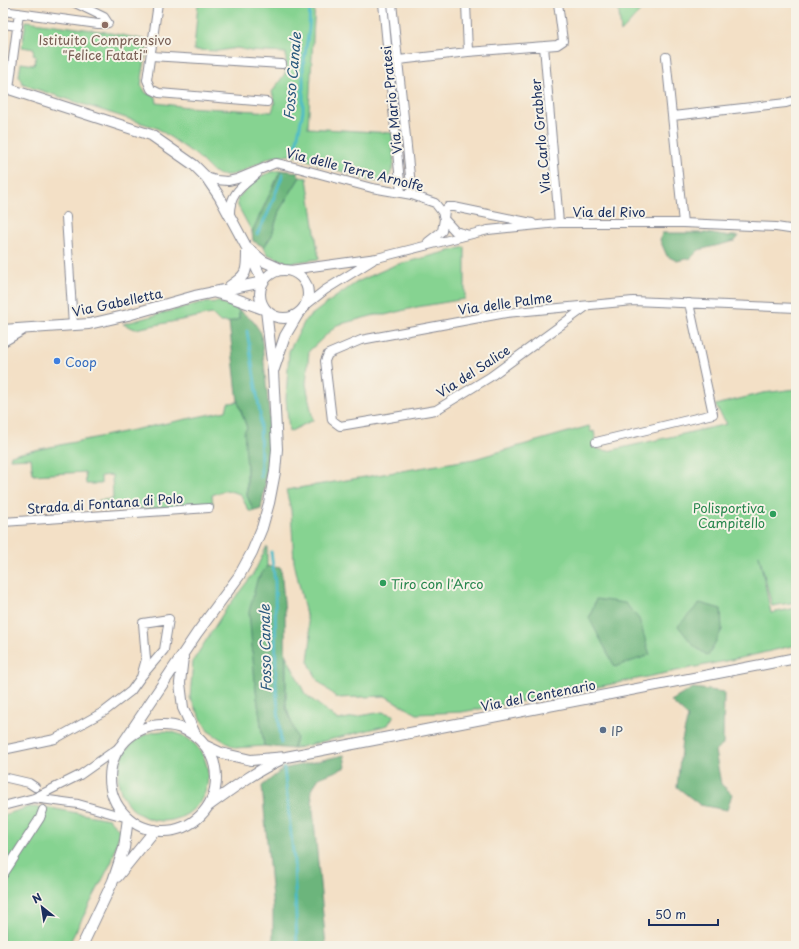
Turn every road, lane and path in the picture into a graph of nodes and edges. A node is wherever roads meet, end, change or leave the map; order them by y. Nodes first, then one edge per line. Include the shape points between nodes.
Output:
1 (75, 3) edge
2 (158, 3) edge
3 (383, 3) edge
4 (392, 3) edge
5 (466, 3) edge
6 (558, 3) edge
7 (3, 11) edge
8 (19, 13) junction
9 (3, 24) edge
10 (18, 26) junction
11 (544, 46) junction
12 (468, 52) junction
13 (151, 56) junction
14 (666, 57) dead end
15 (390, 61) junction
16 (399, 61) junction
17 (282, 64) dead end
18 (6, 88) edge
19 (796, 100) edge
20 (267, 102) dead end
21 (673, 116) junction
22 (266, 167) junction
23 (206, 177) junction
24 (401, 193) junction
25 (412, 195) junction
26 (230, 216) junction
27 (66, 217) dead end
28 (444, 219) junction
29 (683, 222) junction
30 (559, 223) junction
31 (542, 225) junction
32 (796, 230) edge
33 (466, 234) junction
34 (424, 245) junction
35 (247, 248) junction
36 (377, 258) junction
37 (286, 270) junction
38 (263, 282) junction
39 (226, 289) junction
40 (212, 292) junction
41 (243, 302) junction
42 (689, 303) junction
43 (306, 305) junction
44 (587, 306) junction
45 (796, 308) edge
46 (266, 310) junction
47 (298, 314) junction
48 (73, 325) junction
49 (26, 329) junction
50 (3, 330) edge
51 (268, 330) junction
52 (3, 341) edge
53 (328, 354) joint
54 (273, 371) junction
55 (596, 442) dead end
56 (209, 508) dead end
57 (3, 522) edge
58 (183, 655) junction
59 (796, 658) edge
60 (141, 677) junction
61 (196, 736) junction
62 (121, 746) junction
63 (206, 746) junction
64 (3, 750) edge
65 (286, 757) junction
66 (3, 777) edge
67 (35, 787) dead end
68 (34, 798) junction
69 (3, 806) edge
70 (208, 807) junction
71 (43, 810) tunnel mouth
72 (128, 818) junction
73 (156, 830) junction
74 (3, 875) edge
75 (113, 881) junction
76 (82, 946) edge

1 - 8 street via 104,17 108,23 98,24
2 - 13 street
3 - 15 street, Via Mario Pratesi
4 - 16 street, Via Mario Pratesi
5 - 12 street
6 - 11 street via 563,41 556,46
7 - 8 street
8 - 10 street
9 - 10 street
10 - 18 street
11 - 12 street
11 - 30 street, Via Carlo Grabher
12 - 16 street
13 - 17 street
13 - 20 street via 147,80 151,89 159,93
14 - 21 street
15 - 16 street
15 - 24 street, Via Mario Pratesi
16 - 25 street, Via Mario Pratesi
18 - 23 street via 151,135 194,165
19 - 21 street via 786,104
21 - 29 street
22 - 23 street, Via delle Terre Arnolfe via 228,181
22 - 24 street, Via delle Terre Arnolfe via 276,163
22 - 26 street via 235,194 230,205
23 - 26 street
24 - 25 street, Via delle Terre Arnolfe
25 - 28 street, Via delle Terre Arnolfe via 439,206
26 - 35 street
27 - 48 street
28 - 31 street via 445,210 454,207
28 - 33 street, Via delle Terre Arnolfe via 455,231
28 - 34 street via 442,231
29 - 30 street, Via del Rivo
29 - 32 street, Via del Rivo
30 - 31 street, Via del Rivo
31 - 33 street, Via del Rivo
33 - 34 street, Via del Rivo
34 - 36 street
35 - 37 street via 263,261
35 - 38 street
35 - 39 street via 247,269 240,280
36 - 37 street
36 - 43 street via 325,290
37 - 38 street via 271,273
37 - 43 street via 298,274 304,280 308,288
38 - 39 street, Via Gabelletta
38 - 46 street via 260,296
39 - 40 street, Via Gabelletta
40 - 41 street
40 - 48 street, Via Gabelletta via 128,315
41 - 46 street
41 - 51 street via 259,315
42 - 44 street, Via delle Palme via 633,301
42 - 45 street, Via delle Palme
42 - 55 street via 713,414
43 - 47 street
44 - 53 street, Via delle Palme via 506,313 366,339
44 - 53 street, Via del Salice via 490,377 436,410 340,426 332,420 325,361
46 - 47 street via 272,316 281,318 290,318
46 - 51 street
47 - 54 street via 285,336
48 - 49 street, Via Gabelletta
49 - 50 street, Via Gabelletta
49 - 52 street, Via Gabelletta
51 - 54 street
54 - 58 street via 278,448 271,495 262,528 239,576
56 - 57 street, Strada di Fontana di Polo
58 - 61 street via 180,683 183,708
58 - 62 street
59 - 65 street, Via del Centenario
60 - 60 street via 146,659 143,623 169,619 164,650
60 - 64 street via 131,691 105,712 55,740
61 - 62 street via 181,728 165,725 148,727 133,734
61 - 63 street
62 - 68 street via 80,775
62 - 72 street via 113,760 110,776 112,792 118,806
63 - 65 street, Via del Centenario via 251,760
63 - 70 street via 214,761 216,776 214,792
65 - 70 street, Via del Centenario via 242,781
66 - 67 street via 29,783
68 - 69 street
68 - 72 street via 78,804
70 - 73 street via 198,818 185,826
71 - 74 street
72 - 73 street via 141,826
72 - 75 street via 124,848
73 - 75 street
75 - 76 street

